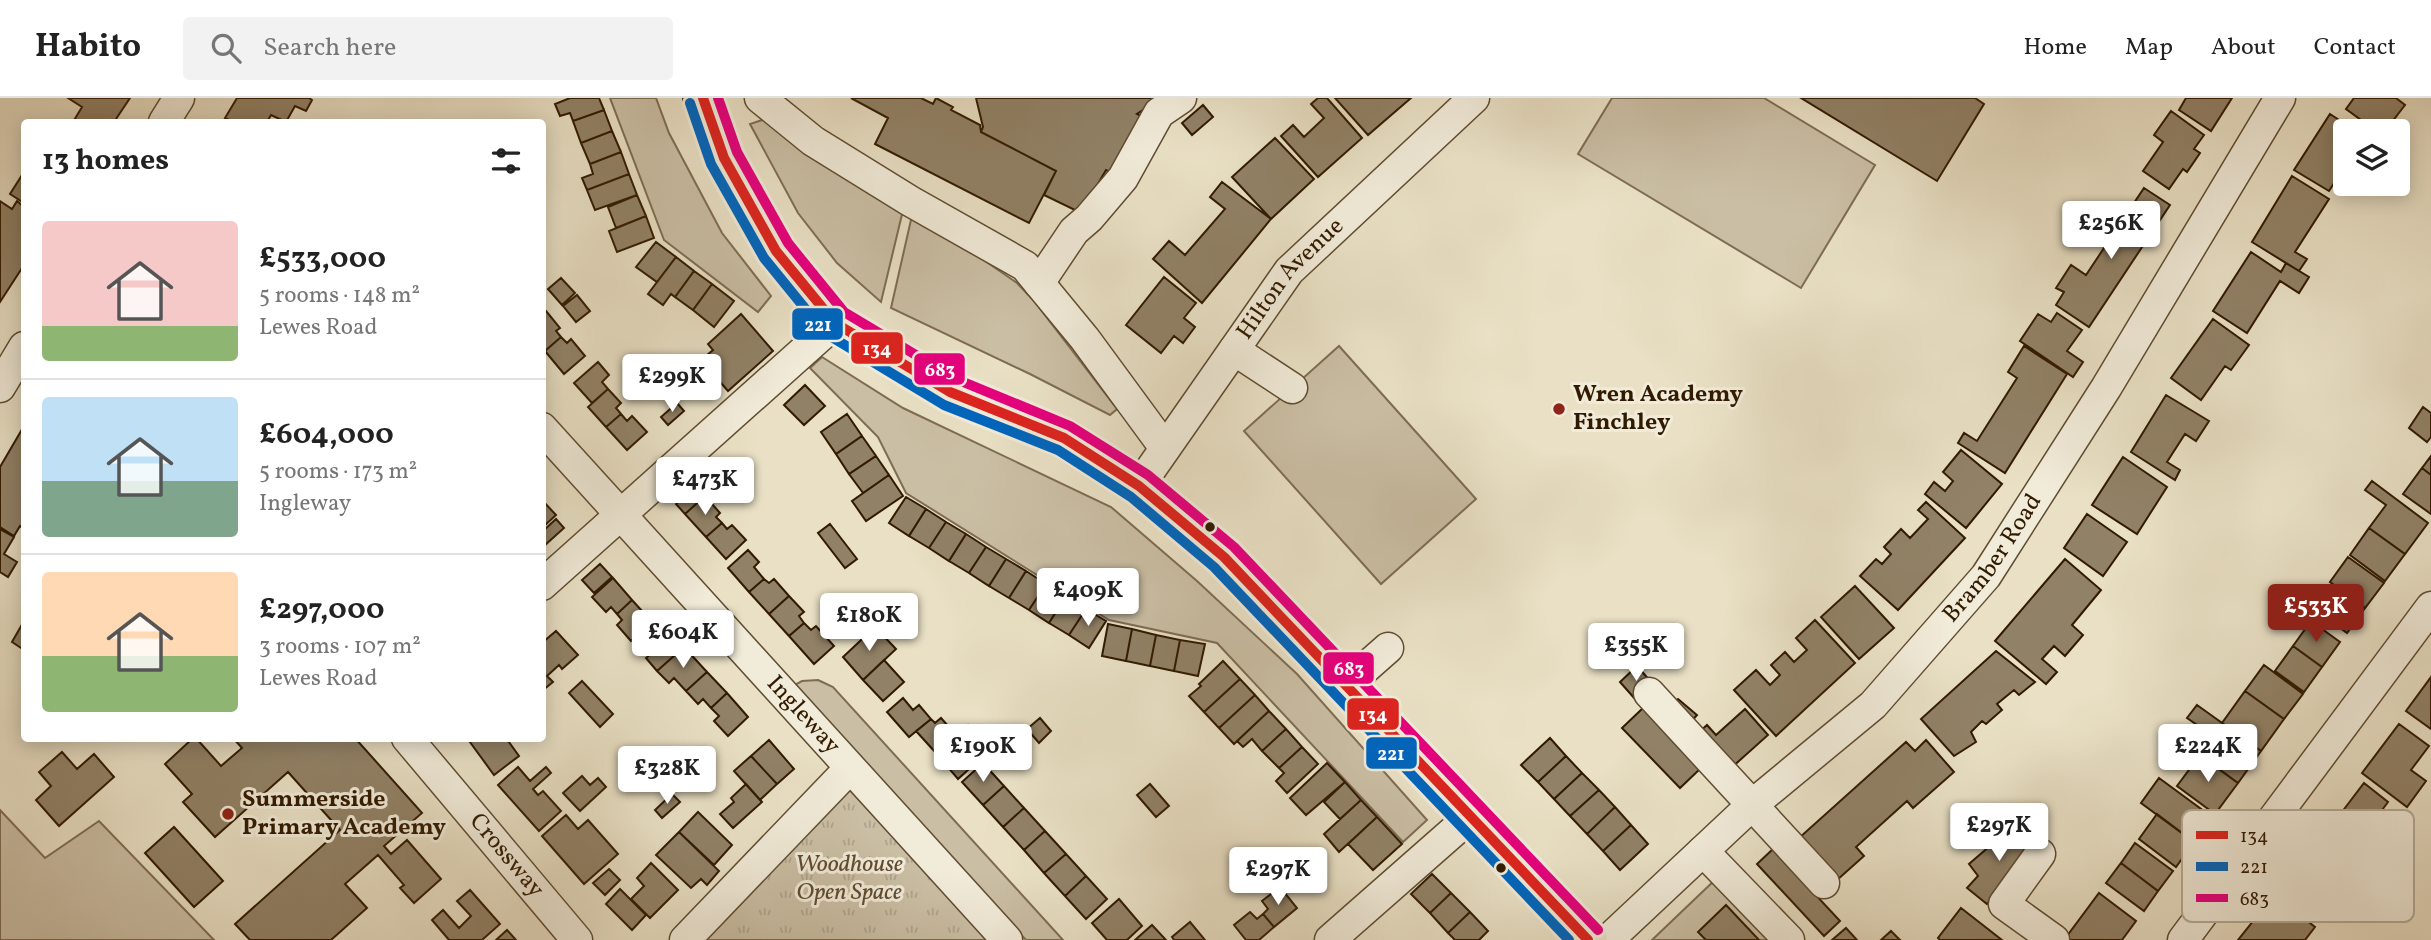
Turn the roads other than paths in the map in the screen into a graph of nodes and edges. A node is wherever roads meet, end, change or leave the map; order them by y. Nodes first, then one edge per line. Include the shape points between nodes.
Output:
1 (179, 98) edge
2 (703, 98) edge
3 (760, 98) edge
4 (1181, 98) edge
5 (1474, 98) edge
6 (2280, 98) edge
7 (166, 119) edge
8 (1039, 283) junction
9 (835, 323) junction
10 (1234, 350) junction
11 (21, 352) edge
12 (0, 387) edge
13 (1292, 388) dead end
14 (546, 432) edge
15 (1165, 448) junction
16 (1139, 486) junction
17 (621, 513) junction
18 (546, 581) edge
19 (2431, 607) edge
20 (1388, 648) dead end
21 (1346, 685) junction
22 (1649, 693) dead end
23 (410, 742) edge
24 (850, 768) junction
25 (1752, 805) junction
26 (2280, 810) edge
27 (1471, 816) junction
28 (1703, 851) junction
29 (2040, 854) dead end
30 (1824, 883) dead end
31 (2196, 922) edge
32 (577, 940) edge
33 (685, 940) edge
34 (1007, 940) edge
35 (1330, 940) edge
36 (1588, 940) edge
37 (1608, 940) edge
38 (1789, 940) edge
39 (2054, 940) edge
40 (2183, 940) edge

1 - 7 street
2 - 9 main road via 724,158 776,251
3 - 8 street via 813,141 1025,266
4 - 8 street via 1158,113 1123,178 1074,231
5 - 10 street, Hilton Avenue via 1289,271
6 - 25 street, Bramber Road via 2106,388 1986,576 1873,705
8 - 15 street
9 - 16 main road via 950,393 1064,438
9 - 17 street
10 - 13 street
10 - 15 street, Hilton Avenue
11 - 12 street
14 - 17 street, Ingleway
15 - 16 street, Hilton Avenue
16 - 21 main road via 1224,557
17 - 18 street
17 - 24 street, Ingleway
19 - 26 street
20 - 21 street
21 - 27 main road
22 - 25 street
23 - 32 street, Crossway
24 - 33 street
24 - 34 street, Ingleway
25 - 28 street, Bramber Road
25 - 30 street
27 - 35 street
27 - 36 main road
28 - 37 street, Bramber Road
28 - 38 street
29 - 39 street via 2004,904
31 - 40 street

